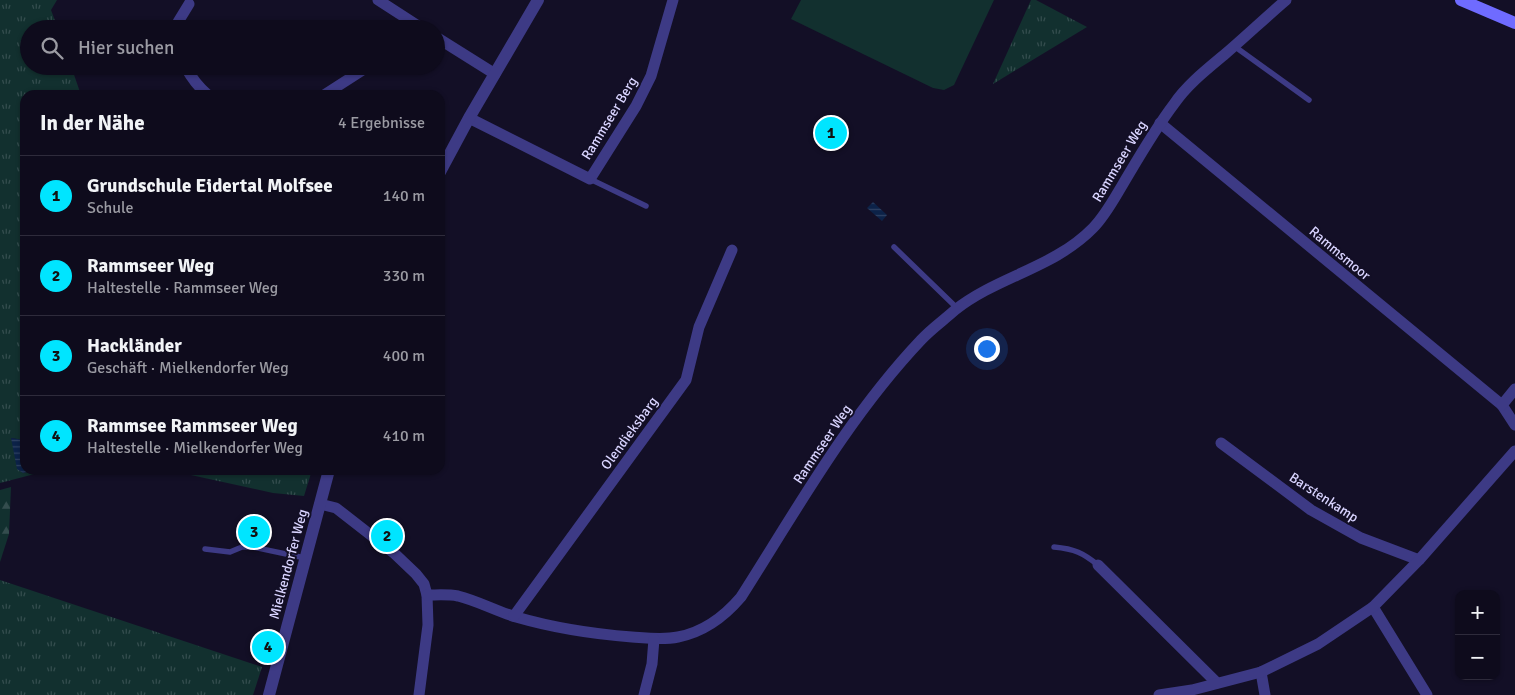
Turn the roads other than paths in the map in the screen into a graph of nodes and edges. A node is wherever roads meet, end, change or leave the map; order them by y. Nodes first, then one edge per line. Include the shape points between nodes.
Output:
1 (378, 0) edge
2 (538, 0) edge
3 (674, 0) edge
4 (1286, 0) edge
5 (1461, 0) edge
6 (189, 4) dead end
7 (179, 20) edge
8 (409, 20) edge
9 (1515, 23) edge
10 (445, 43) edge
11 (1234, 46) junction
12 (495, 74) junction
13 (190, 75) edge
14 (355, 75) edge
15 (202, 90) edge
16 (332, 90) edge
17 (1309, 100) dead end
18 (469, 118) junction
19 (1160, 123) junction
20 (445, 163) edge
21 (590, 179) junction
22 (646, 206) dead end
23 (894, 247) dead end
24 (732, 250) dead end
25 (958, 309) junction
26 (1515, 389) edge
27 (1502, 404) junction
28 (1515, 425) edge
29 (1221, 444) dead end
30 (1515, 451) edge
31 (328, 475) edge
32 (320, 504) junction
33 (1054, 547) dead end
34 (205, 549) dead end
35 (305, 558) junction
36 (1419, 560) junction
37 (1098, 565) joint
38 (428, 595) junction
39 (1373, 607) junction
40 (514, 616) junction
41 (654, 639) junction
42 (1261, 672) junction
43 (1217, 683) junction
44 (269, 695) edge
45 (418, 695) edge
46 (644, 695) edge
47 (1159, 695) edge
48 (1265, 695) edge
49 (1427, 695) edge

1 - 8 street
2 - 12 street
3 - 21 street, Rammseer Berg via 651,76
4 - 11 street, Rammseer Weg
5 - 9 main road
6 - 7 street
10 - 12 street
11 - 17 lane
11 - 19 street, Rammseer Weg via 1198,78
12 - 18 street
13 - 15 street
14 - 16 street
18 - 20 street
18 - 21 street, Rammseer Berg
19 - 25 street, Rammseer Weg via 1094,228 1055,258 986,289
19 - 27 street, Rammsmoor
21 - 22 lane
23 - 25 lane
24 - 40 street, Olendieksbarg via 699,327 686,380
25 - 41 street, Rammseer Weg via 922,338 854,421 731,608 714,623 692,633 677,638
26 - 27 street
27 - 28 street, Rammsmoor
29 - 36 street, Barstenkamp via 1311,510 1360,538
30 - 36 street
31 - 32 street, Mielkendorfer Weg
32 - 35 street, Mielkendorfer Weg
32 - 38 street via 336,508 396,554 424,584
33 - 37 lane via 1078,551
34 - 35 lane via 230,552 253,547
35 - 44 street, Mielkendorfer Weg
36 - 39 street
37 - 43 street
38 - 40 street, Rammseer Weg via 457,596
38 - 45 street via 428,624
39 - 42 street via 1318,644
39 - 49 street
40 - 41 street, Rammseer Weg via 561,628
41 - 46 street
42 - 43 street
42 - 48 street
43 - 47 street

